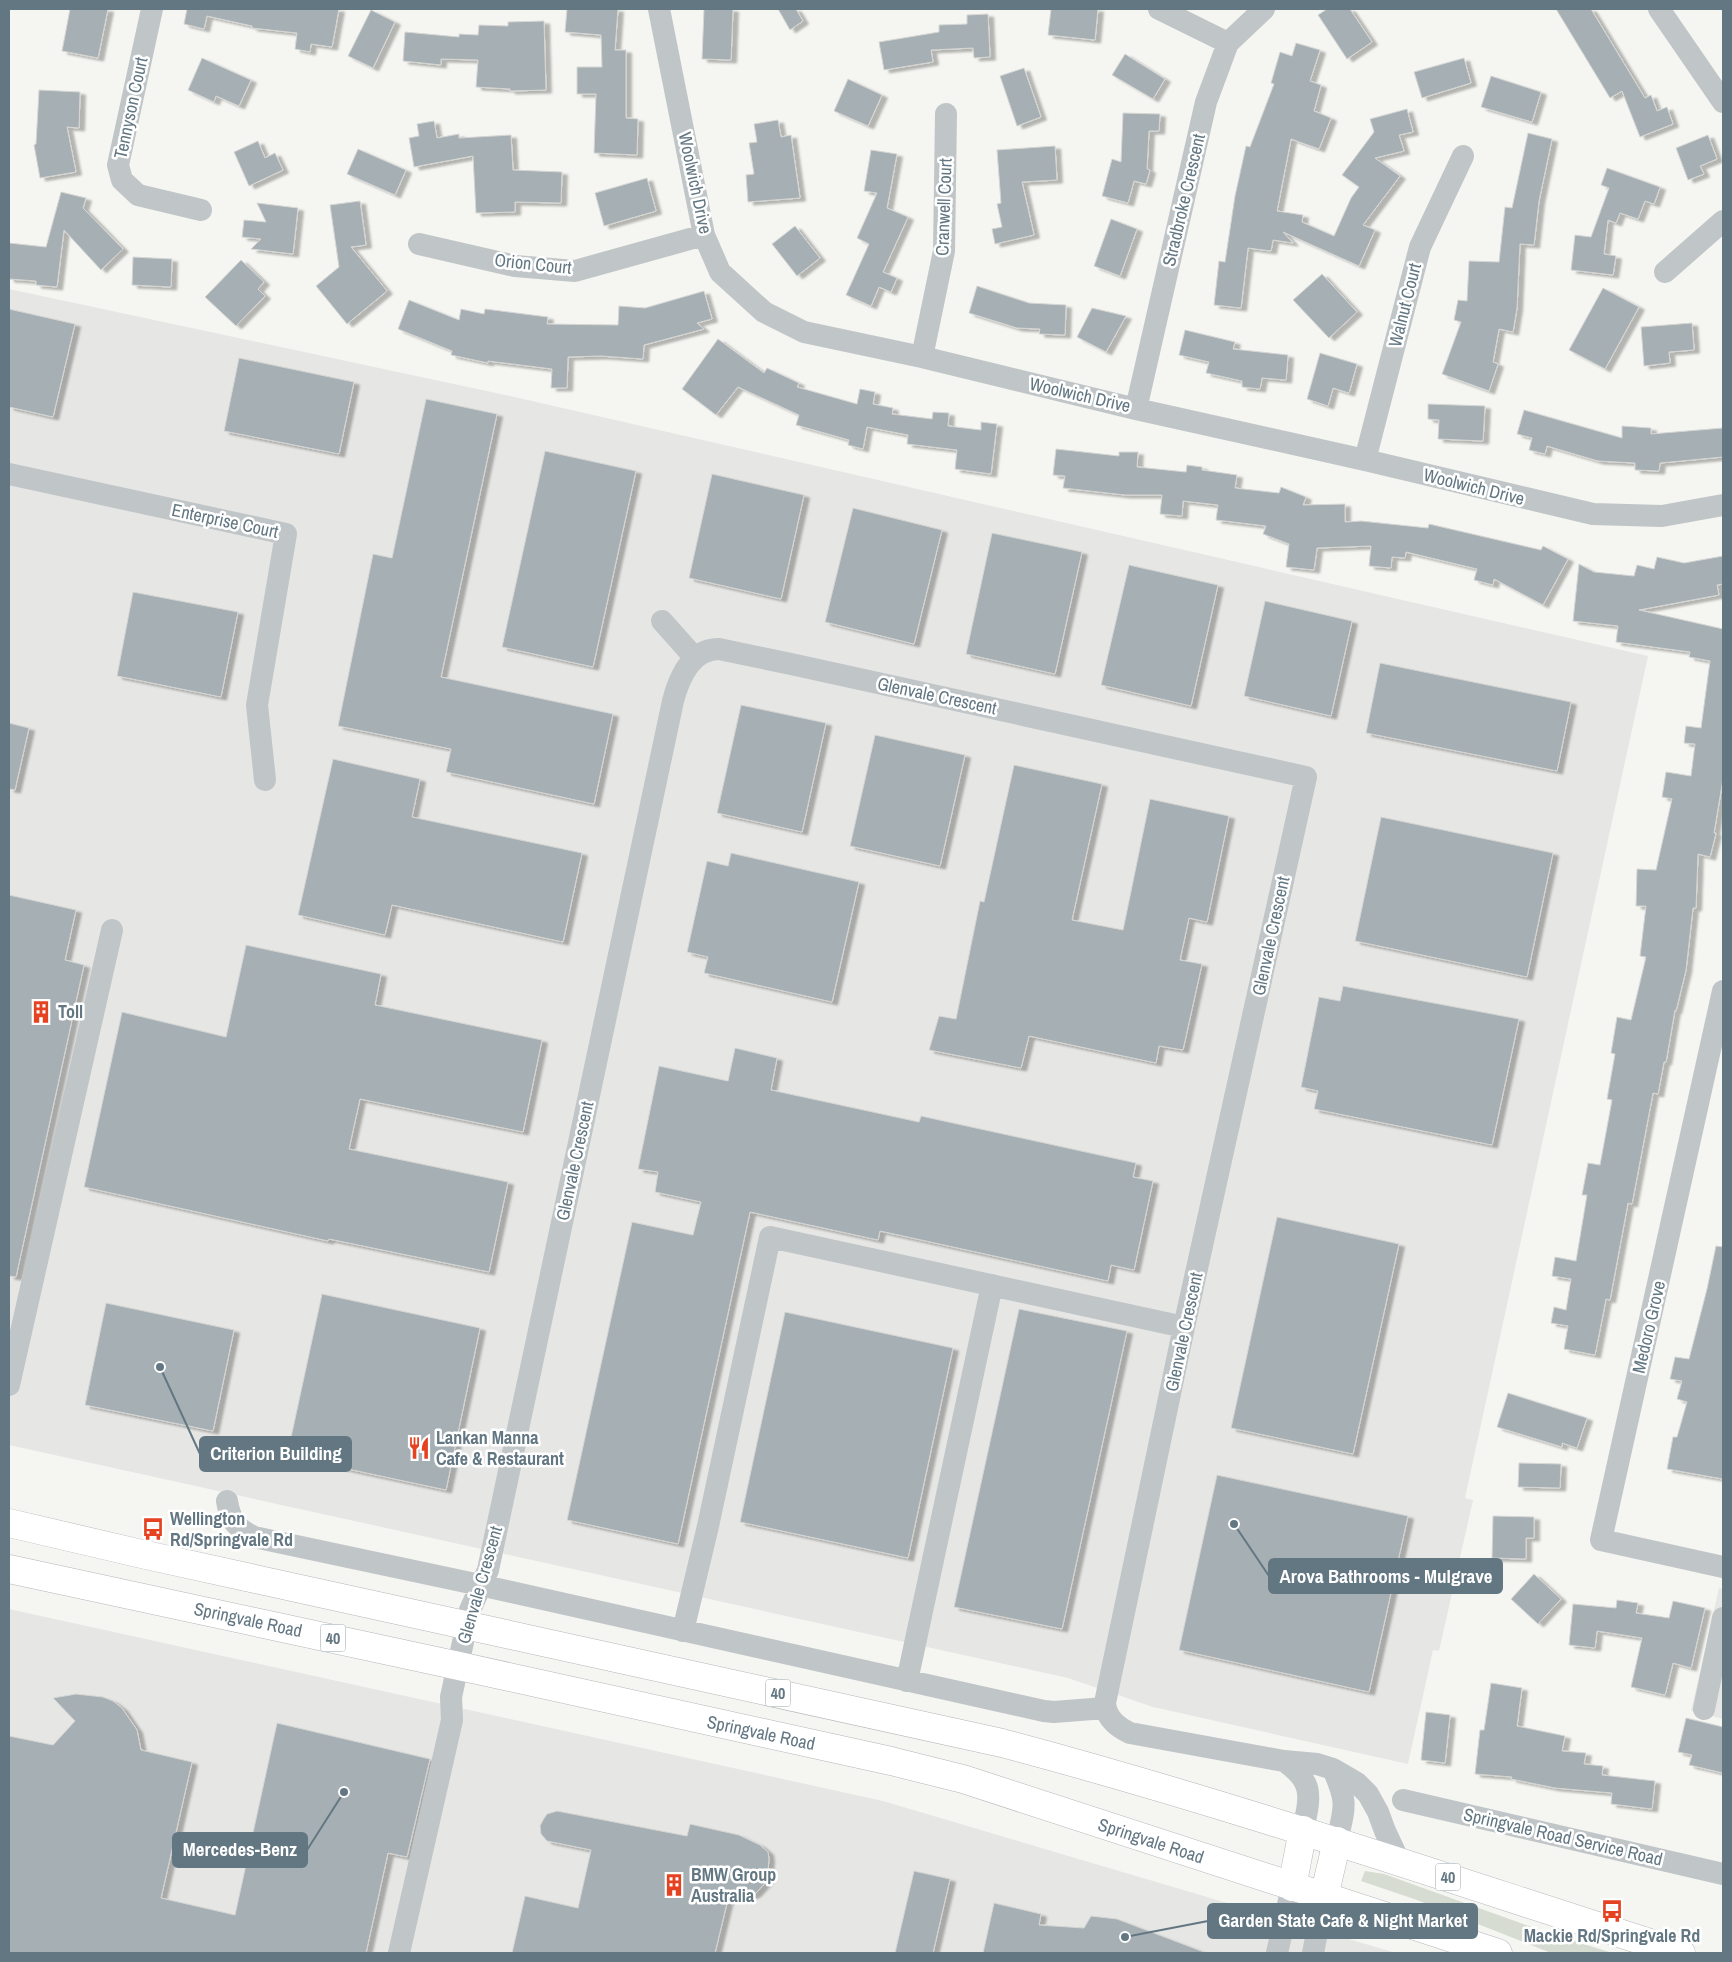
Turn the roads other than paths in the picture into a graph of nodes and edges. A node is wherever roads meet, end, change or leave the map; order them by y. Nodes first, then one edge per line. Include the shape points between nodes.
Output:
1 (152, 9) edge
2 (659, 9) edge
3 (1159, 9) edge
4 (1264, 9) edge
5 (1659, 9) edge
6 (1228, 43) junction
7 (1723, 102) edge
8 (946, 114) dead end
9 (1463, 156) dead end
10 (201, 210) dead end
11 (1723, 220) edge
12 (704, 235) junction
13 (419, 244) dead end
14 (1665, 272) dead end
15 (922, 357) junction
16 (1136, 409) junction
17 (1365, 460) junction
18 (9, 474) edge
19 (1723, 505) edge
20 (662, 621) dead end
21 (696, 658) junction
22 (265, 780) dead end
23 (112, 930) dead end
24 (1723, 992) edge
25 (992, 1285) junction
26 (1184, 1327) junction
27 (9, 1385) edge
28 (227, 1501) dead end
29 (9, 1523) edge
30 (1723, 1567) edge
31 (9, 1569) edge
32 (480, 1585) junction
33 (1723, 1618) edge
34 (467, 1624) junction
35 (683, 1631) junction
36 (458, 1666) junction
37 (907, 1681) junction
38 (1106, 1708) junction
39 (1704, 1709) dead end
40 (1284, 1761) junction
41 (1333, 1769) junction
42 (1403, 1800) dead end
43 (1303, 1830) junction
44 (1337, 1841) junction
45 (1399, 1861) junction
46 (1723, 1874) edge
47 (1292, 1887) junction
48 (1324, 1897) junction
49 (399, 1953) edge
50 (1277, 1953) edge
51 (1313, 1953) edge
52 (1498, 1953) edge
53 (1681, 1953) edge

1 - 10 street, Tennyson Court via 118,165 122,180 138,195
2 - 12 street, Woolwich Drive
3 - 6 street
4 - 6 street, Stradbroke Crescent
5 - 7 street
6 - 16 street, Stradbroke Crescent via 1206,102
8 - 15 street, Cranwell Court via 944,252
9 - 17 street, Walnut Court via 1420,247
11 - 14 street
12 - 13 street, Orion Court via 575,271 514,266
12 - 15 street, Woolwich Drive via 720,272 764,312 804,332
15 - 16 street, Woolwich Drive
16 - 17 street, Woolwich Drive
17 - 19 street, Woolwich Drive via 1593,514 1662,516
18 - 22 street, Enterprise Court via 286,534 257,705
20 - 21 street
21 - 26 street, Glenvale Crescent via 710,649 727,651 1306,777
21 - 32 street, Glenvale Crescent via 681,676 673,701 488,1570
23 - 27 street
24 - 30 street, Medoro Grove via 1601,1540
25 - 26 street
25 - 35 street via 770,1237
25 - 37 street
26 - 38 street, Glenvale Crescent
28 - 32 street via 229,1514 239,1528 254,1537
29 - 34 highway, 40
31 - 36 highway, Springvale Road / 40
32 - 34 street, Glenvale Crescent
32 - 35 street
33 - 39 street
34 - 36 street, Glenvale Crescent
34 - 43 highway, 40 via 1002,1743
35 - 37 street
36 - 47 highway, Springvale Road / 40 via 963,1780
36 - 49 street, Glenvale Crescent via 451,1697 452,1720
37 - 38 street via 1044,1711
38 - 40 street via 1116,1724 1130,1733
40 - 41 street
40 - 43 street via 1303,1777 1309,1792
41 - 44 street via 1345,1802
41 - 45 street via 1368,1794
42 - 46 street, Springvale Road Service Road
43 - 44 highway, 40
43 - 47 highway
44 - 45 highway, 40
44 - 48 highway
45 - 53 highway, 40
47 - 48 highway, Springvale Road / 40
47 - 50 street
48 - 51 street
48 - 52 highway, Springvale Road / 40

